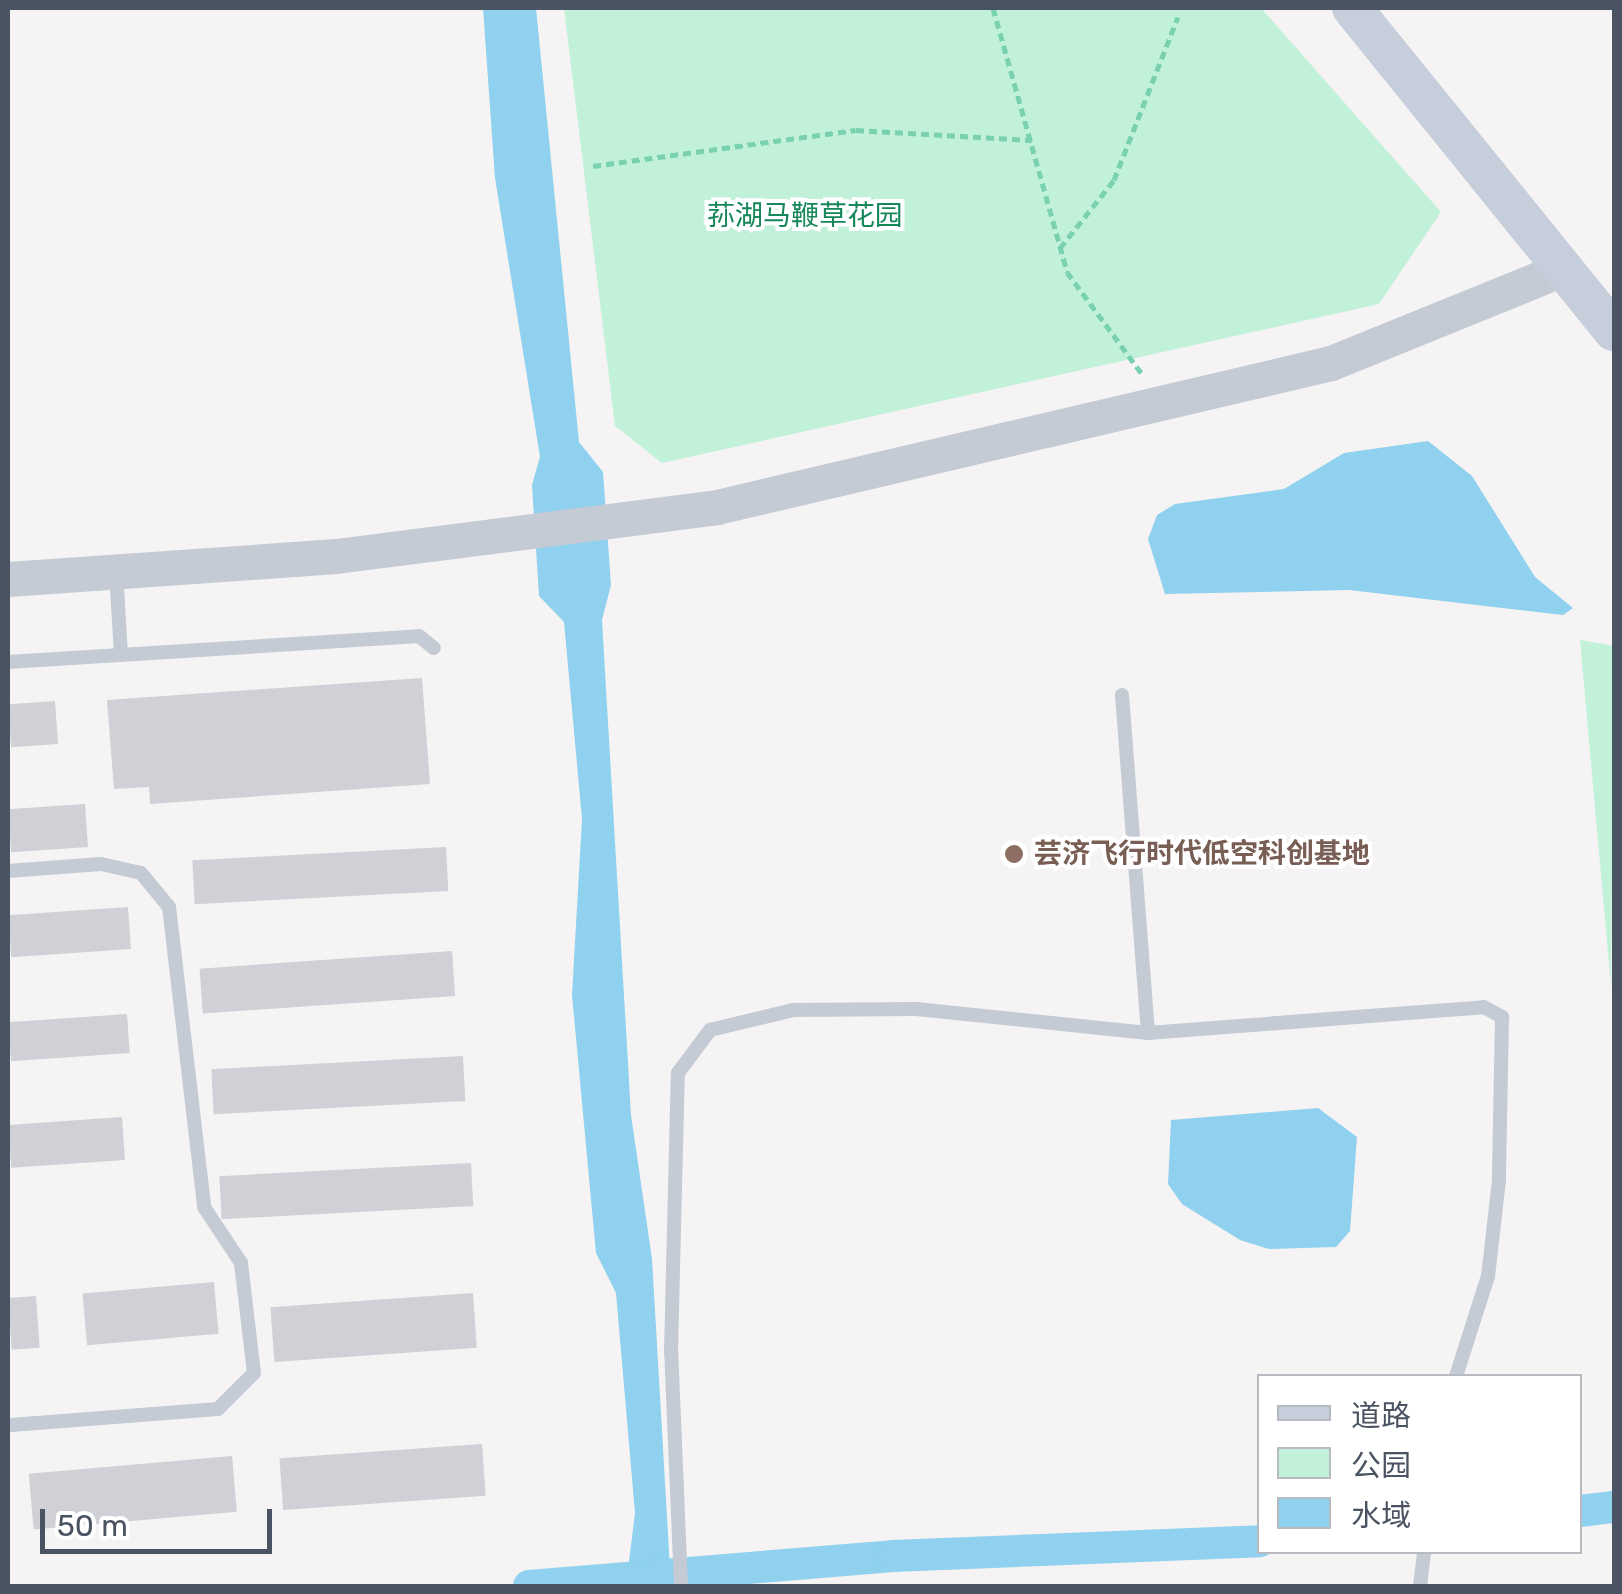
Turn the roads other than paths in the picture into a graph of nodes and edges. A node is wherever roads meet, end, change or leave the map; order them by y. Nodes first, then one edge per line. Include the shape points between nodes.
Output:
1 (1352, 8) edge
2 (1564, 268) junction
3 (1614, 332) edge
4 (116, 571) junction
5 (8, 579) edge
6 (434, 648) dead end
7 (121, 655) junction
8 (8, 662) edge
9 (1122, 695) dead end
10 (8, 871) edge
11 (1148, 1033) junction
12 (1457, 1374) edge
13 (8, 1425) edge
14 (1423, 1557) edge
15 (681, 1586) edge
16 (1420, 1586) edge

1 - 2 main road
2 - 3 main road
2 - 4 street via 1331,363 717,507 494,536
4 - 5 street
4 - 7 lane
6 - 7 lane via 419,636
7 - 8 lane
9 - 11 lane
10 - 13 lane via 101,864 141,873 169,907 204,1207 242,1263 254,1373 218,1409
11 - 12 lane via 1484,1008 1502,1017 1488,1276
11 - 15 lane via 916,1009 793,1010 710,1030 678,1073 670,1352
14 - 16 lane

